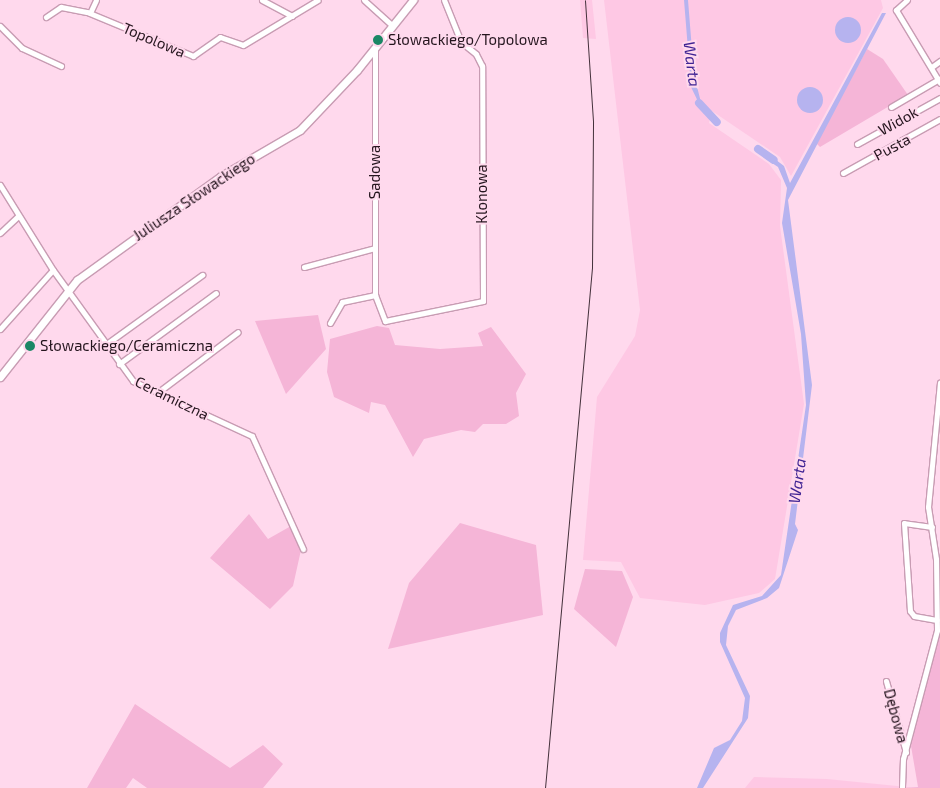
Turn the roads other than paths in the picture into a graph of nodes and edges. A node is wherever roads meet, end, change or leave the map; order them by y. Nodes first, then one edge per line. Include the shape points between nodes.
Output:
1 (96, 0) edge
2 (262, 0) edge
3 (318, 0) edge
4 (364, 0) edge
5 (413, 0) edge
6 (444, 0) edge
7 (907, 0) edge
8 (90, 13) junction
9 (46, 16) dead end
10 (292, 16) junction
11 (0, 26) edge
12 (393, 26) junction
13 (375, 49) junction
14 (940, 61) edge
15 (61, 66) dead end
16 (933, 66) junction
17 (940, 81) edge
18 (940, 98) edge
19 (890, 107) dead end
20 (940, 119) edge
21 (857, 144) dead end
22 (843, 173) dead end
23 (0, 185) edge
24 (18, 216) junction
25 (0, 233) edge
26 (375, 248) junction
27 (304, 267) dead end
28 (53, 270) junction
29 (202, 275) dead end
30 (68, 290) junction
31 (216, 293) dead end
32 (375, 295) junction
33 (385, 321) joint
34 (330, 323) dead end
35 (0, 329) edge
36 (238, 332) dead end
37 (105, 345) junction
38 (119, 364) junction
39 (0, 377) edge
40 (940, 383) edge
41 (158, 393) junction
42 (932, 527) junction
43 (303, 549) dead end
44 (937, 620) junction
45 (886, 681) dead end
46 (906, 752) junction
47 (902, 787) edge

1 - 8 street
2 - 10 street
3 - 10 street, Topolowa
4 - 12 street
5 - 12 street, Juliusza Słowackiego
6 - 33 street, Klonowa via 461,42 476,54 482,66 483,301
7 - 16 street via 896,10
8 - 9 street, Topolowa via 60,7
8 - 10 street, Topolowa via 193,56 220,37 243,45
11 - 15 street via 22,48
12 - 13 street, Juliusza Słowackiego
13 - 26 street, Sadowa
13 - 30 street, Juliusza Słowackiego via 300,130 209,184
14 - 16 street
16 - 17 street
17 - 19 street
18 - 21 street, Widok
20 - 22 street, Pusta
23 - 24 street, Ceramiczna
24 - 25 street
24 - 28 street, Ceramiczna
26 - 27 street
26 - 32 street, Sadowa
28 - 30 street, Ceramiczna
28 - 35 street
29 - 37 street
30 - 37 street, Ceramiczna
30 - 39 street, Juliusza Słowackiego
31 - 38 street
32 - 33 street, Sadowa
32 - 34 street via 342,302
36 - 41 street
37 - 38 street, Ceramiczna
38 - 41 street, Ceramiczna via 133,382
40 - 42 street via 928,507
41 - 43 street, Ceramiczna via 252,436
42 - 44 street
42 - 44 street via 904,523 910,611 914,616
44 - 46 street
45 - 46 street, Dębowa
46 - 47 street

